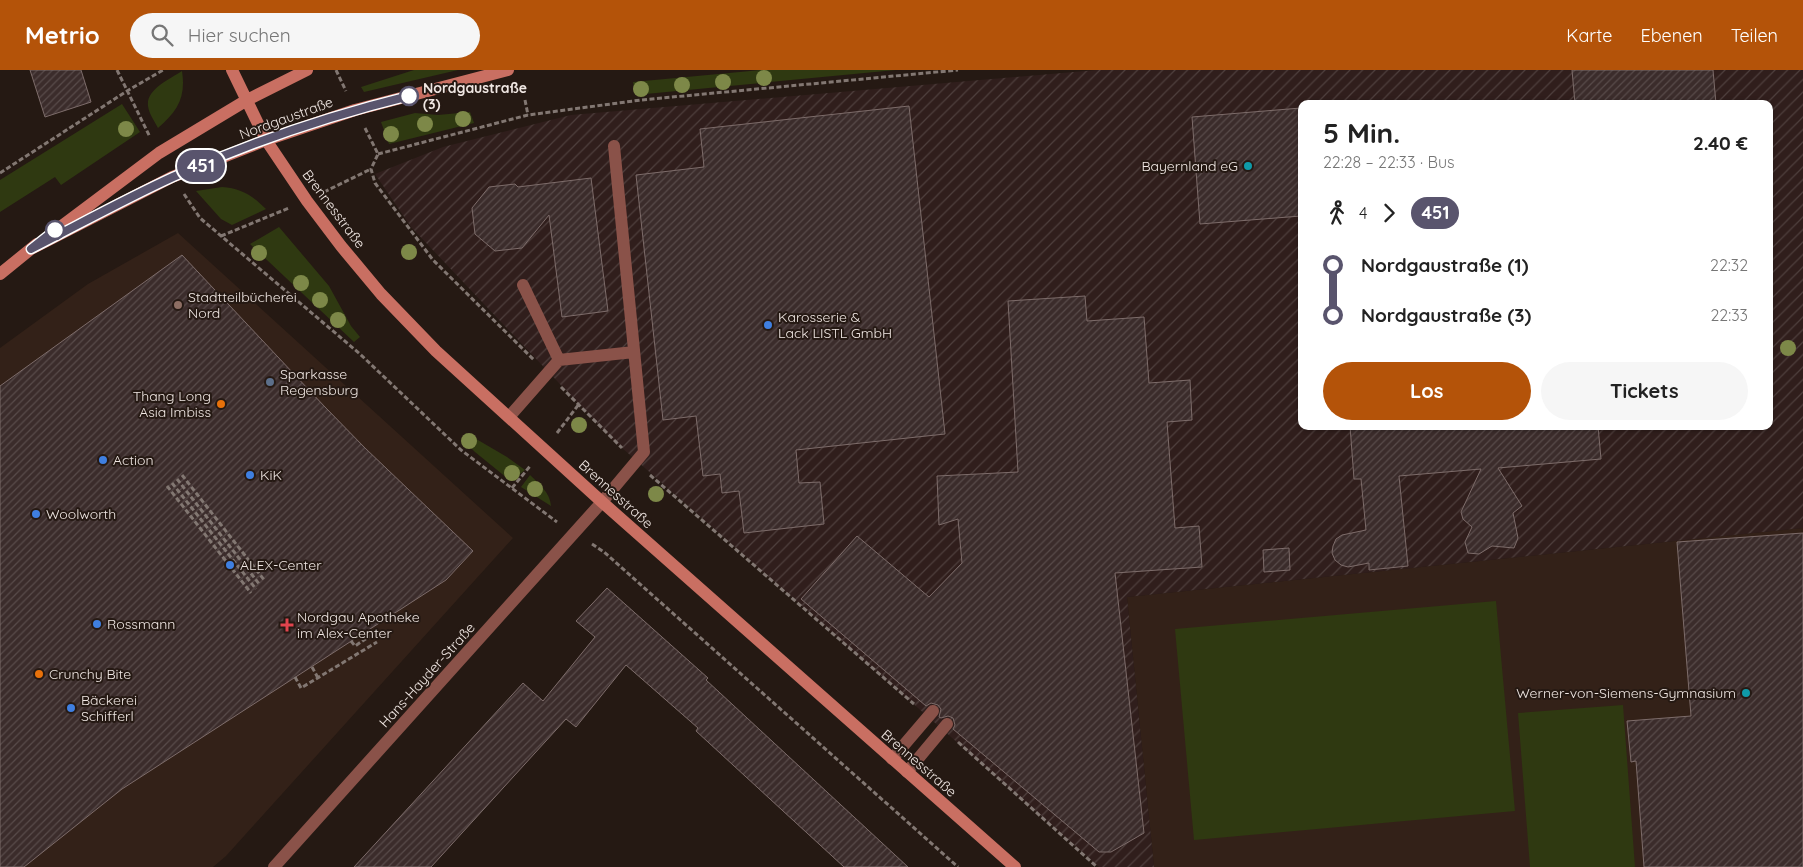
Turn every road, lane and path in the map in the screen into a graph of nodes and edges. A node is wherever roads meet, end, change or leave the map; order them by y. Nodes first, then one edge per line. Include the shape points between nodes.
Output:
1 (117, 70) edge
2 (163, 70) edge
3 (232, 70) edge
4 (307, 70) edge
5 (336, 70) edge
6 (508, 70) edge
7 (958, 70) edge
8 (127, 91) junction
9 (247, 100) junction
10 (525, 100) dead end
11 (355, 110) junction
12 (528, 115) junction
13 (266, 140) junction
14 (614, 146) dead end
15 (159, 153) junction
16 (378, 154) junction
17 (0, 173) edge
18 (172, 177) junction
19 (31, 249) junction
20 (0, 274) edge
21 (523, 285) dead end
22 (634, 352) junction
23 (559, 360) junction
24 (547, 374) junction
25 (509, 418) junction
26 (636, 462) junction
27 (182, 475) dead end
28 (177, 479) dead end
29 (172, 483) dead end
30 (167, 486) dead end
31 (602, 502) junction
32 (574, 534) junction
33 (265, 581) dead end
34 (260, 585) dead end
35 (256, 589) dead end
36 (251, 593) dead end
37 (373, 634) dead end
38 (351, 640) dead end
39 (377, 642) dead end
40 (312, 666) dead end
41 (295, 677) dead end
42 (318, 678) junction
43 (931, 714) joint
44 (945, 726) joint
45 (892, 759) junction
46 (907, 772) junction
47 (274, 867) edge
48 (958, 867) edge
49 (1014, 867) edge
50 (1097, 867) edge

1 - 8 path
2 - 8 path
3 - 9 street, Brennesstraße
4 - 9 street, Nordgaustraße
5 - 11 path
6 - 11 street, Nordgaustraße
7 - 12 path via 641,100
8 - 15 path
8 - 17 path
9 - 13 street, Brennesstraße
9 - 15 street, Nordgaustraße
10 - 12 path
11 - 13 street, Nordgaustraße
11 - 16 path
12 - 16 path
13 - 18 street, Nordgaustraße
13 - 25 street, Brennesstraße via 306,201 381,294 436,351
14 - 22 street
15 - 19 street, Nordgaustraße
16 - 24 path via 370,169 375,182 433,260
18 - 19 street, Nordgaustraße
18 - 32 path via 200,218 360,354 430,417 461,450
19 - 20 street, Nordgaustraße
21 - 23 street
22 - 23 street
22 - 26 street via 644,452
23 - 24 street
24 - 25 street
24 - 26 path
25 - 31 street, Brennesstraße
26 - 31 street, Hans-Hayder-Straße
26 - 43 path
27 - 33 path
28 - 34 path
29 - 35 path
30 - 36 path
31 - 32 street, Hans-Hayder-Straße
31 - 45 street, Brennesstraße
32 - 47 street, Hans-Hayder-Straße
32 - 48 path via 604,552
37 - 38 path via 355,646
39 - 42 path
40 - 42 path
41 - 42 path via 301,688
43 - 45 street
44 - 46 street
44 - 50 path
45 - 46 street, Brennesstraße
46 - 49 street, Brennesstraße

